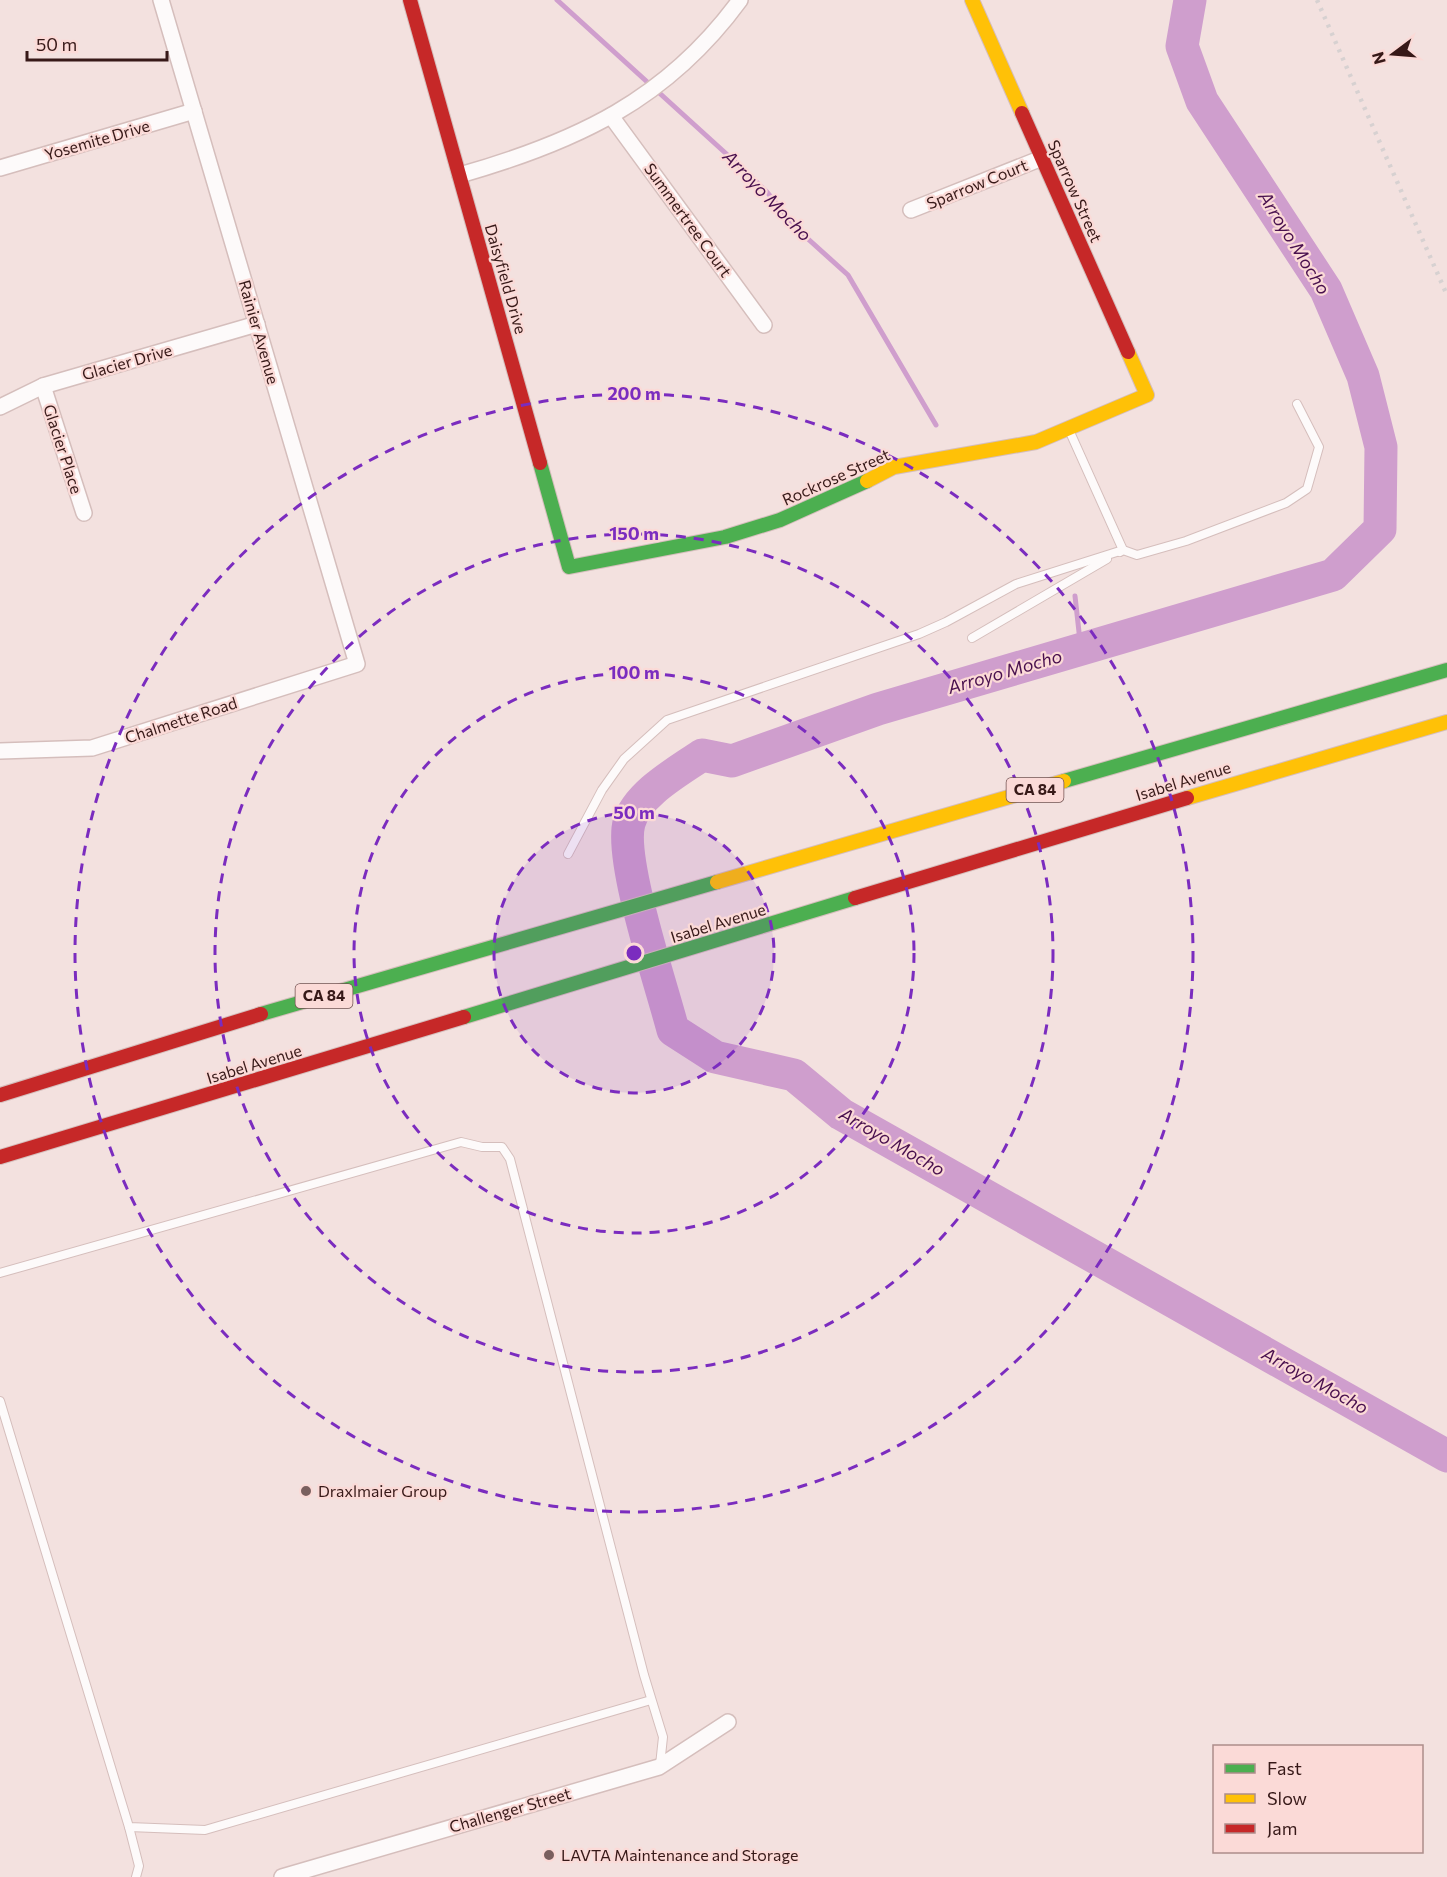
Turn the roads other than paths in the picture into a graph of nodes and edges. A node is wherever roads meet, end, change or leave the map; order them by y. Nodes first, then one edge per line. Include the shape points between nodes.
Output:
1 (161, 0) edge
2 (410, 0) edge
3 (741, 0) edge
4 (972, 0) edge
5 (194, 111) junction
6 (611, 116) junction
7 (1042, 158) junction
8 (0, 168) edge
9 (460, 175) junction
10 (911, 210) dead end
11 (257, 324) junction
12 (764, 325) dead end
13 (43, 386) junction
14 (1147, 395) joint
15 (1297, 404) dead end
16 (0, 407) edge
17 (1068, 428) junction
18 (84, 513) dead end
19 (1123, 550) junction
20 (569, 567) joint
21 (972, 638) dead end
22 (357, 664) joint
23 (1447, 670) edge
24 (1447, 722) edge
25 (0, 751) edge
26 (568, 854) dead end
27 (0, 1095) edge
28 (0, 1157) edge
29 (0, 1273) edge
30 (0, 1401) edge
31 (651, 1700) junction
32 (728, 1722) dead end
33 (660, 1767) junction
34 (129, 1827) junction
35 (136, 1877) edge
36 (282, 1877) edge

1 - 5 street, Rainier Avenue
2 - 9 main road, Daisyfield Drive
3 - 6 street via 686,63 647,95
4 - 7 main road, Sparrow Street
5 - 8 street, Yosemite Drive
5 - 11 street, Rainier Avenue
6 - 9 street via 518,159
6 - 12 street, Summertree Court
7 - 10 street, Sparrow Court
7 - 14 main road, Sparrow Street
9 - 20 main road, Daisyfield Drive
11 - 13 street, Glacier Drive
11 - 22 street, Rainier Avenue
13 - 16 street, Glacier Drive
13 - 18 street, Glacier Place
14 - 17 main road, Rockrose Street
15 - 19 lane via 1319,447 1307,489 1286,503 1186,541 1137,555
17 - 19 lane
17 - 20 main road, Rockrose Street via 1036,442 894,467 780,520 725,537
19 - 21 lane
19 - 26 lane via 1016,584 918,634 667,720 624,759 602,790
22 - 25 street, Chalmette Road via 92,748
23 - 27 main road, Isabel Avenue / CA 84 via 248,1018
24 - 28 main road, Isabel Avenue
29 - 31 lane via 461,1142 502,1147 510,1159
30 - 34 lane
31 - 33 lane via 663,1737
31 - 34 lane via 205,1830
32 - 33 street, Challenger Street
33 - 36 street, Challenger Street
34 - 35 lane via 140,1866

